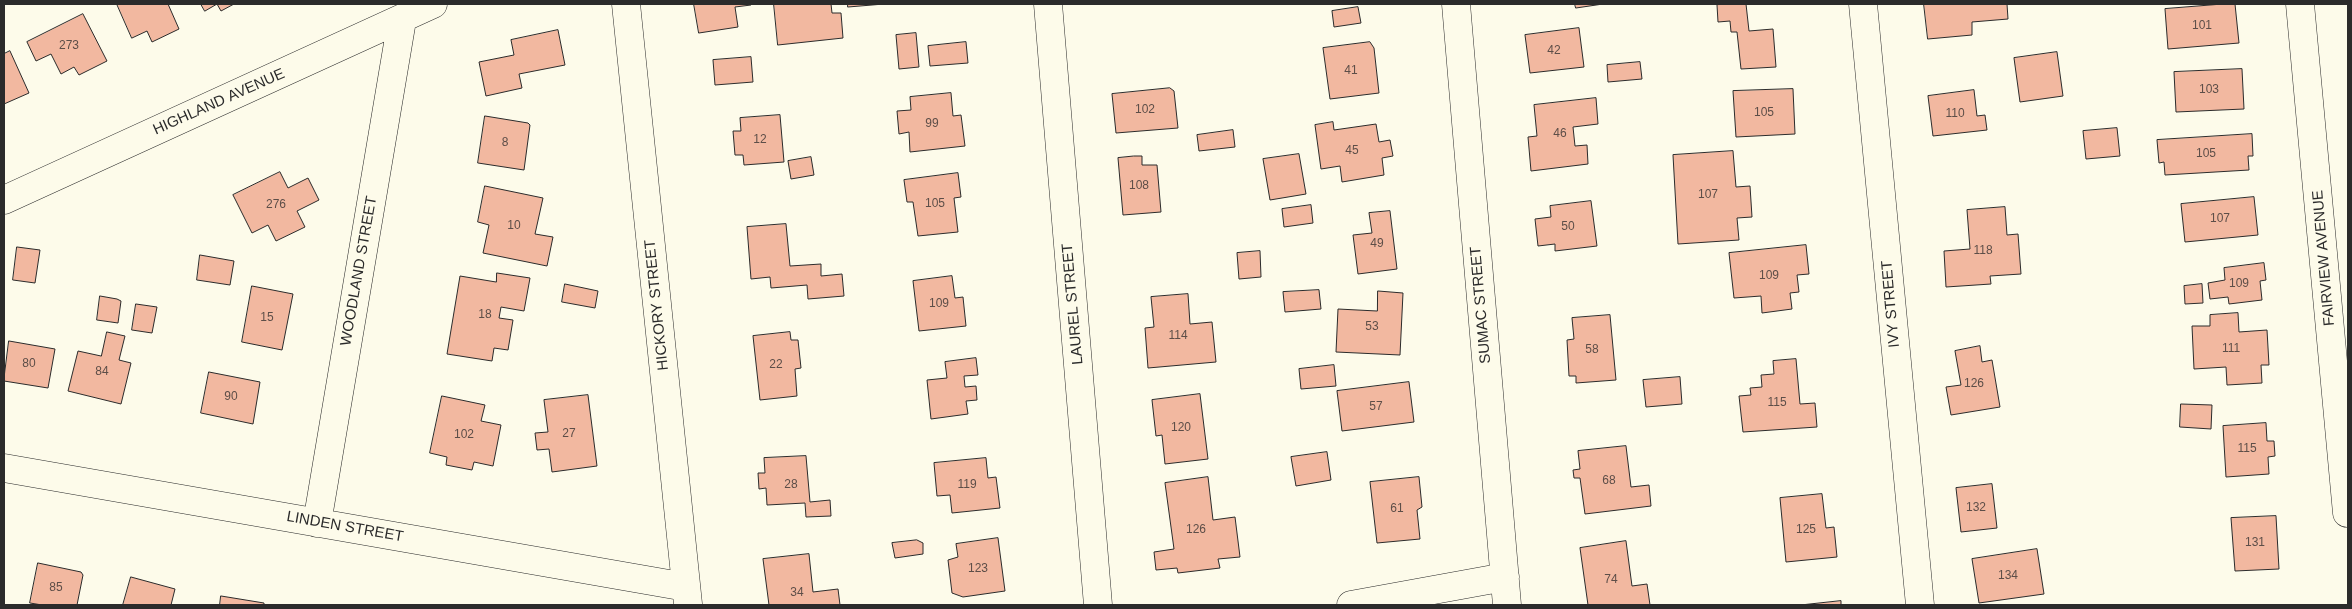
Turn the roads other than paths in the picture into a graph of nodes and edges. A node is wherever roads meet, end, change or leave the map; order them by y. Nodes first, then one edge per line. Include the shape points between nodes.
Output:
1 (433, 4) edge
2 (626, 4) edge
3 (1048, 4) edge
4 (1456, 4) edge
5 (1863, 4) edge
6 (2300, 4) edge
7 (402, 20) junction
8 (4, 200) edge
9 (4, 468) edge
10 (2347, 513) edge
11 (317, 523) junction
12 (1504, 577) junction
13 (687, 596) edge
14 (1098, 605) edge
15 (1352, 605) edge
16 (1507, 605) edge
17 (1920, 605) edge

1 - 7 street, HIGHLAND AVENUE
2 - 13 street, HICKORY STREET
3 - 14 street, LAUREL STREET
4 - 12 street, SUMAC STREET
5 - 17 street, IVY STREET
6 - 10 street, FAIRVIEW AVENUE
7 - 8 street, HIGHLAND AVENUE
7 - 11 street, WOODLAND STREET
9 - 11 street, LINDEN STREET
11 - 13 street, LINDEN STREET
12 - 15 street
12 - 16 street, SUMAC STREET

